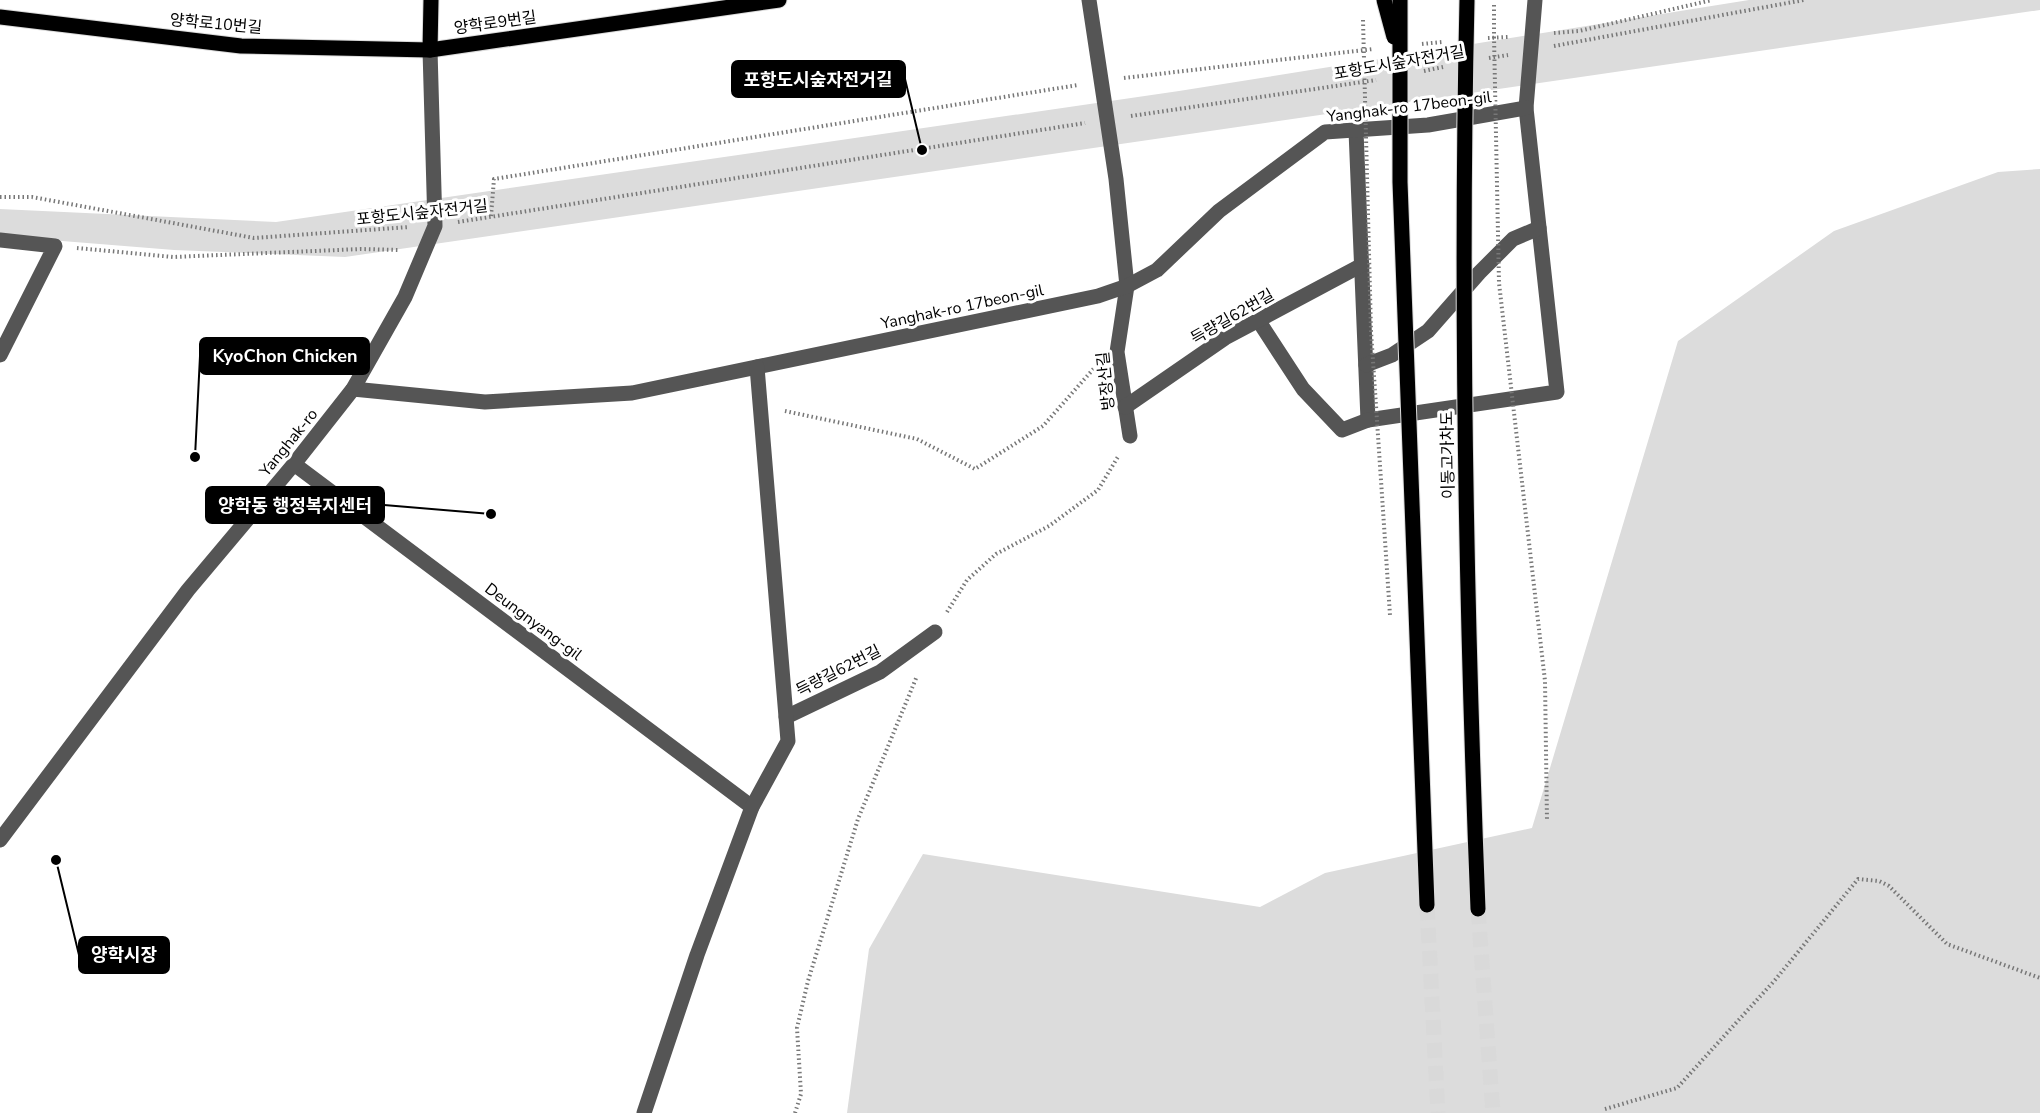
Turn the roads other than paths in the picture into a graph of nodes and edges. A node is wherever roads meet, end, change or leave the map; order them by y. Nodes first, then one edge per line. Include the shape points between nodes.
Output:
1 (431, 0) edge
2 (779, 0) edge
3 (1089, 0) edge
4 (1384, 0) edge
5 (1400, 0) edge
6 (1467, 0) edge
7 (1535, 0) edge
8 (0, 17) edge
9 (430, 50) junction
10 (1406, 71) junction
11 (1526, 108) junction
12 (1356, 131) junction
13 (1539, 228) junction
14 (0, 240) edge
15 (1362, 265) junction
16 (1127, 286) junction
17 (1258, 320) junction
18 (0, 355) edge
19 (1366, 365) junction
20 (757, 367) junction
21 (353, 389) junction
22 (1125, 407) junction
23 (1368, 420) junction
24 (1130, 436) road end
25 (294, 464) junction
26 (934, 632) road end
27 (786, 717) junction
28 (752, 807) junction
29 (0, 840) edge
30 (1427, 905) tunnel mouth
31 (1478, 909) tunnel mouth
32 (644, 1113) edge

1 - 9 main road, Yanghak-ro
2 - 9 main road, 양학로9번길
3 - 16 street, 방장산길
4 - 10 main road, bridge
5 - 10 main road, bridge
6 - 31 main road, 이동고가차도, bridge via 1464,406
7 - 11 street
8 - 9 main road, 양학로10번길 via 241,46
9 - 21 street, Yanghak-ro via 435,226 405,297
10 - 30 main road, bridge via 1400,183
11 - 12 street, Yanghak-ro 17beon-gil via 1428,125
11 - 13 street
12 - 15 street
12 - 16 street, Yanghak-ro 17beon-gil via 1325,132 1219,211 1157,270
13 - 19 street via 1513,239 1428,331 1392,355
13 - 23 street via 1557,392
14 - 18 street via 55,246
15 - 17 street, 득량길62번길
15 - 19 street
16 - 20 street, Yanghak-ro 17beon-gil via 1098,296
16 - 22 street, 방장산길 via 1117,352
17 - 22 street, 득량길62번길 via 1225,338
17 - 23 street via 1303,388 1342,430
19 - 23 street
20 - 21 street, Yanghak-ro 17beon-gil via 632,393 485,402
20 - 27 street
21 - 25 street, Yanghak-ro
22 - 24 street, 방장산길
25 - 28 street, Deungnyang-gil
25 - 29 street, Yanghak-ro via 188,590
26 - 27 street, 득량길62번길 via 880,672
27 - 28 street via 788,741
28 - 32 street

